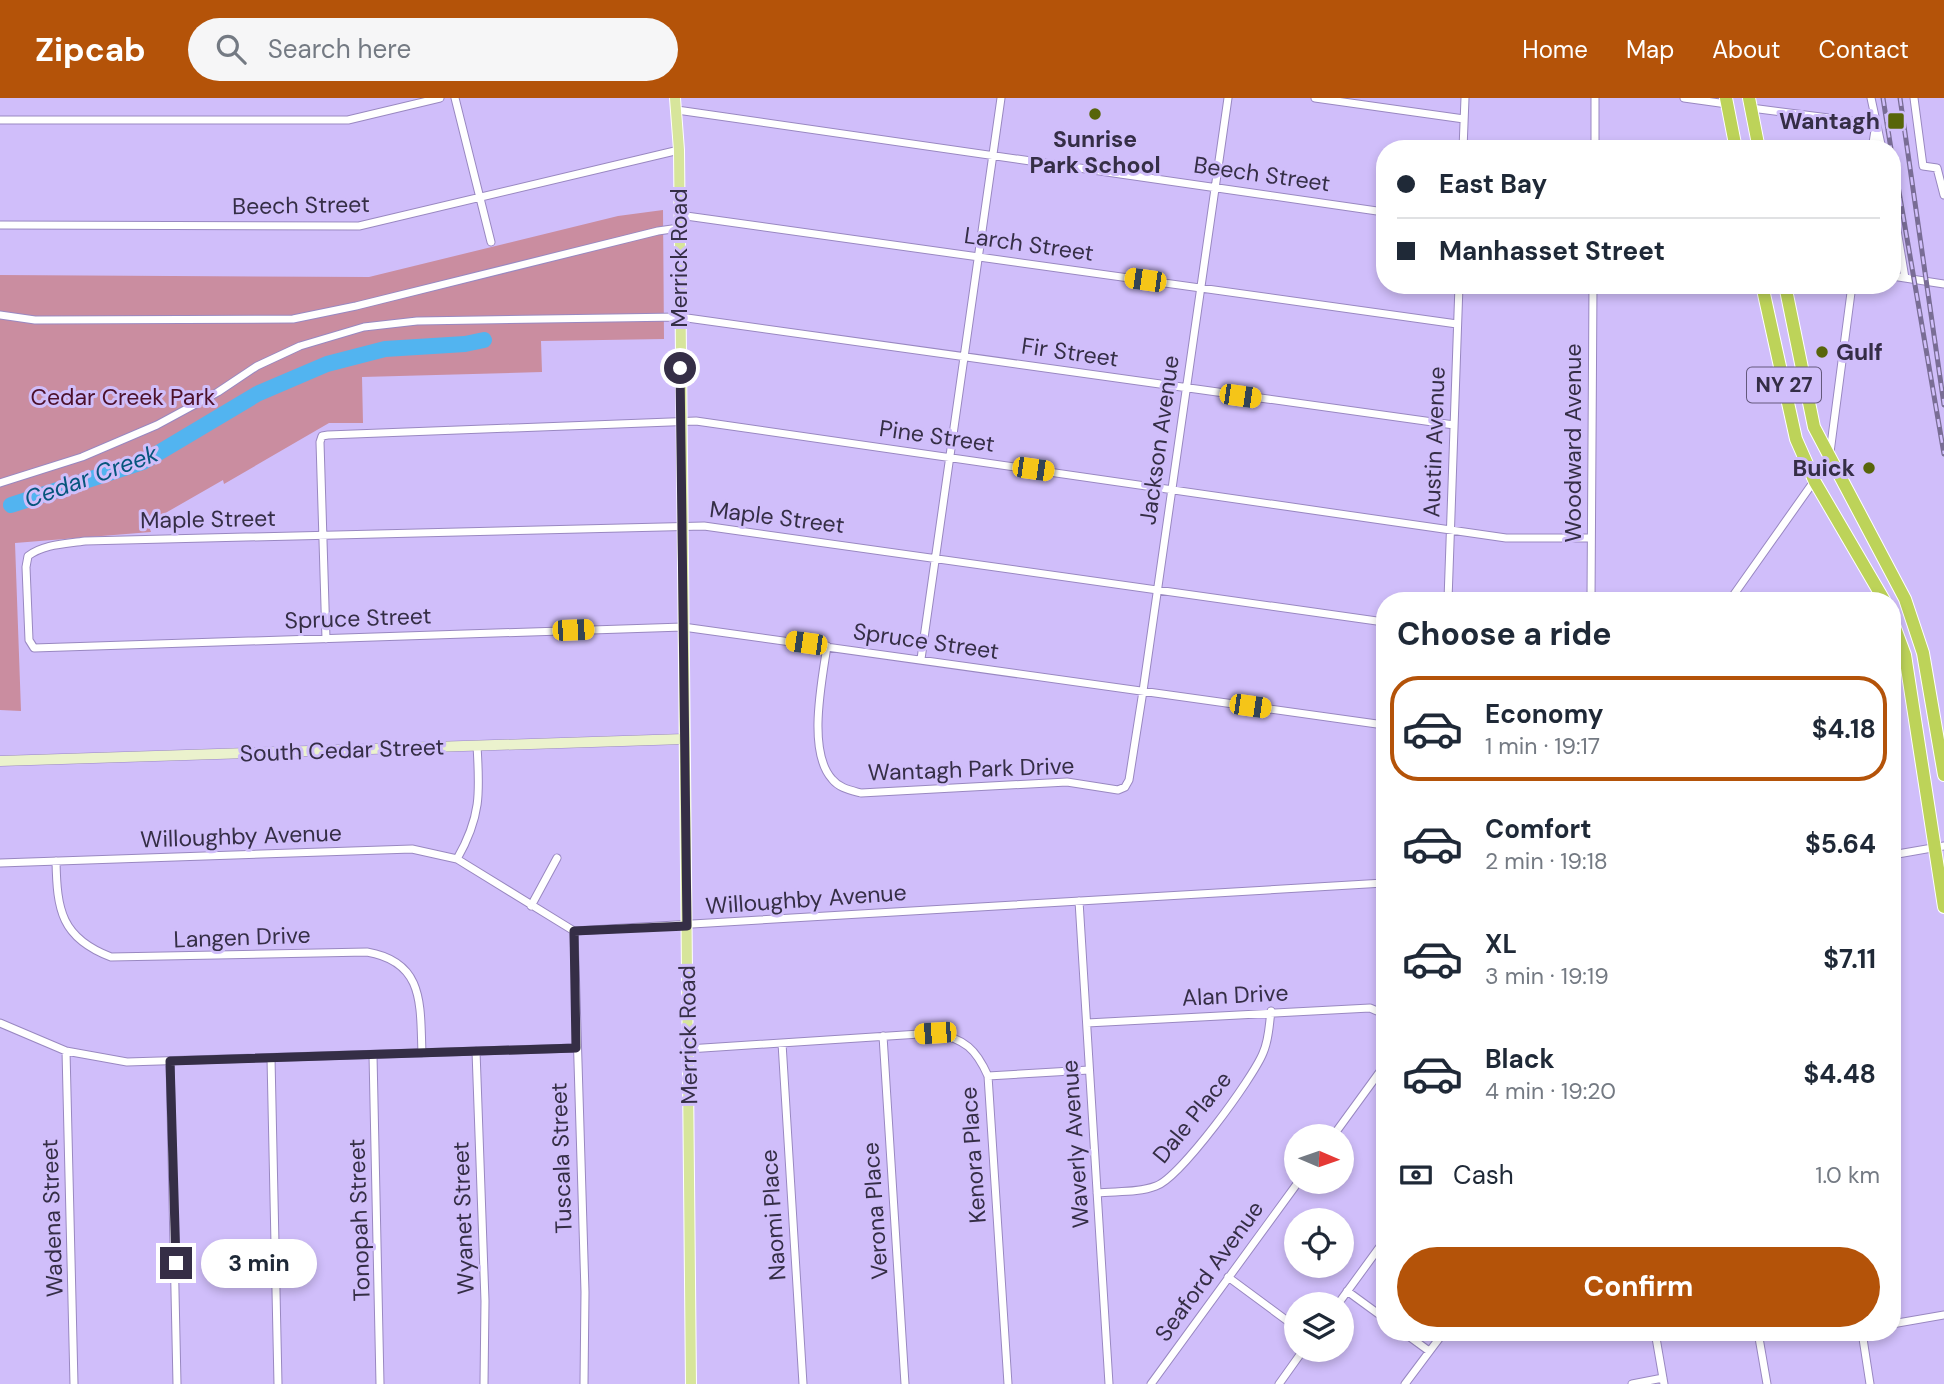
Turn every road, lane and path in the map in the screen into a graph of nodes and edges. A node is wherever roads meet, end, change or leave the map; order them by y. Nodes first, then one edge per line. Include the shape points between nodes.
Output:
1 (440, 98) edge
2 (455, 98) edge
3 (675, 98) edge
4 (1001, 98) edge
5 (1227, 98) edge
6 (1315, 98) edge
7 (1465, 98) edge
8 (1595, 98) edge
9 (1684, 98) edge
10 (1871, 98) edge
11 (1914, 98) edge
12 (1727, 101) edge
13 (1750, 103) edge
14 (677, 110) junction
15 (1464, 119) junction
16 (0, 120) edge
17 (1876, 124) junction
18 (1463, 140) edge
19 (1595, 140) edge
20 (1734, 140) edge
21 (1757, 140) edge
22 (1873, 140) edge
23 (1880, 140) edge
24 (679, 150) junction
25 (993, 155) junction
26 (1215, 186) junction
27 (1944, 195) edge
28 (481, 198) junction
29 (1376, 211) edge
30 (679, 215) junction
31 (0, 225) edge
32 (679, 228) junction
33 (491, 242) dead end
34 (1901, 254) edge
35 (979, 256) junction
36 (1901, 277) edge
37 (1905, 278) junction
38 (1944, 284) edge
39 (1200, 288) junction
40 (1459, 294) edge
41 (1593, 294) edge
42 (1764, 294) edge
43 (1787, 294) edge
44 (1851, 294) edge
45 (0, 315) edge
46 (680, 317) junction
47 (1457, 324) junction
48 (965, 357) junction
49 (1186, 388) junction
50 (680, 422) junction
51 (1454, 425) junction
52 (950, 457) junction
53 (1829, 460) junction
54 (1818, 477) junction
55 (0, 483) edge
56 (1172, 489) junction
57 (681, 527) junction
58 (1451, 529) junction
59 (322, 535) junction
60 (1591, 538) junction
61 (936, 559) junction
62 (1157, 590) junction
63 (1448, 592) edge
64 (1591, 592) edge
65 (1736, 592) edge
66 (1880, 592) edge
67 (1376, 621) edge
68 (683, 627) junction
69 (326, 639) junction
70 (1901, 644) edge
71 (827, 646) junction
72 (41, 648) joint
73 (922, 659) junction
74 (1143, 691) junction
75 (1376, 724) edge
76 (684, 738) junction
77 (477, 746) junction
78 (0, 761) edge
79 (1944, 775) edge
80 (1125, 787) joint
81 (1939, 846) edge
82 (1901, 853) edge
83 (557, 858) dead end
84 (457, 859) junction
85 (56, 861) junction
86 (0, 863) edge
87 (1376, 883) edge
88 (1079, 901) junction
89 (531, 906) junction
90 (1944, 907) edge
91 (687, 926) junction
92 (574, 931) junction
93 (1270, 1011) junction
94 (1376, 1011) edge
95 (0, 1023) edge
96 (1087, 1023) junction
97 (883, 1037) junction
98 (782, 1043) junction
99 (576, 1048) junction
100 (688, 1049) junction
101 (66, 1051) junction
102 (476, 1051) junction
103 (422, 1053) junction
104 (373, 1055) junction
105 (271, 1058) junction
106 (170, 1061) junction
107 (1089, 1070) junction
108 (988, 1076) junction
109 (1376, 1077) edge
110 (1342, 1124) edge
111 (1097, 1193) junction
112 (1289, 1194) edge
113 (1376, 1252) edge
114 (1228, 1277) junction
115 (1347, 1291) joint
116 (1376, 1312) edge
117 (1944, 1315) edge
118 (1284, 1318) edge
119 (1901, 1322) edge
120 (1415, 1341) edge
121 (1437, 1341) edge
122 (1656, 1341) edge
123 (1760, 1341) edge
124 (1863, 1341) edge
125 (1429, 1351) junction
126 (1295, 1362) edge
127 (1663, 1381) edge
128 (74, 1384) edge
129 (177, 1384) edge
130 (278, 1384) edge
131 (380, 1384) edge
132 (485, 1384) edge
133 (584, 1384) edge
134 (691, 1384) edge
135 (803, 1384) edge
136 (905, 1384) edge
137 (1007, 1384) edge
138 (1109, 1384) edge
139 (1151, 1384) edge
140 (1279, 1384) edge
141 (1405, 1384) edge
142 (1632, 1384) edge
143 (1767, 1384) edge
144 (1870, 1384) edge

1 - 16 street via 348,120
2 - 28 street
3 - 14 main road, Merrick Road
4 - 25 street
5 - 26 street, Jackson Avenue
6 - 15 street
7 - 15 street
8 - 19 street
9 - 12 street
10 - 17 street
11 - 27 street via 1923,166 1937,168
12 - 20 highway
13 - 17 street
13 - 21 highway
14 - 24 main road, Merrick Road
14 - 25 street, Beech Street
15 - 18 street
17 - 22 street
17 - 23 street
24 - 28 street, Beech Street
24 - 30 main road, Merrick Road
25 - 26 street, Beech Street
25 - 35 street
26 - 29 street, Beech Street
26 - 39 street, Jackson Avenue
28 - 31 street, Beech Street via 359,226
28 - 33 street
30 - 32 main road, Merrick Road
30 - 35 street, Larch Street
32 - 45 street via 293,319 35,320
32 - 46 main road, Merrick Road
34 - 37 street
35 - 39 street, Larch Street
35 - 48 street
36 - 37 street
37 - 38 street
39 - 47 street, Larch Street
39 - 49 street, Jackson Avenue
40 - 47 street, Austin Avenue
41 - 60 street, Woodward Avenue
42 - 54 highway, NY 27 via 1796,439
43 - 53 highway, NY 27 via 1814,427
44 - 53 street
46 - 48 street, Fir Street
46 - 50 main road, Merrick Road
46 - 55 street, Fir Street via 417,321 345,332 257,366 157,425 82,457
47 - 51 street, Austin Avenue
48 - 49 street, Fir Street
48 - 52 street
49 - 51 street, Fir Street
49 - 56 street, Jackson Avenue
50 - 52 street, Pine Street
50 - 57 main road, Merrick Road
50 - 59 street, Pine Street via 323,436
51 - 58 street, Austin Avenue
52 - 56 street, Pine Street
52 - 61 street
53 - 54 street
53 - 79 highway, NY 27 via 1905,599 1923,653
54 - 65 street
54 - 66 highway, NY 27
56 - 58 street, Pine Street
56 - 62 street, Jackson Avenue
57 - 59 street, Maple Street
57 - 61 street, Maple Street via 704,526
57 - 68 main road, Merrick Road
58 - 60 street, Pine Street via 1506,538
58 - 63 street, Austin Avenue
59 - 69 street
59 - 72 street, Maple Street via 85,541 35,551 27,556 26,567 29,640 34,648
60 - 64 street, Woodward Avenue
61 - 62 street, Maple Street
61 - 73 street
62 - 67 street, Maple Street
62 - 74 street, Jackson Avenue
68 - 69 street, Spruce Street
68 - 71 street, Spruce Street
68 - 76 main road, Merrick Road
69 - 72 street, Spruce Street
70 - 81 highway
71 - 73 street, Spruce Street
71 - 80 street, Wantagh Park Drive via 819,699 820,757 834,782 845,789 860,793 1067,782
73 - 74 street, Spruce Street
74 - 75 street, Spruce Street
74 - 80 street, Jackson Avenue
76 - 77 street, South Cedar Street
76 - 91 main road, Merrick Road
77 - 78 street, South Cedar Street
77 - 84 street via 480,800 472,832
81 - 82 street
81 - 90 highway
83 - 89 street
84 - 85 street, Willoughby Avenue via 412,849
84 - 89 street, Willoughby Avenue
85 - 86 street, Willoughby Avenue
85 - 103 street, Langen Drive via 63,918 92,950 111,957 367,952 385,956 413,980 420,999
87 - 88 street, Willoughby Avenue
88 - 91 street, Willoughby Avenue
88 - 96 street, Waverly Avenue
89 - 92 street, Willoughby Avenue
91 - 92 street, Willoughby Avenue
91 - 100 main road, Merrick Road
92 - 99 street, Tuscala Street
93 - 94 street, Alan Drive
93 - 96 street, Alan Drive
93 - 111 street, Dale Place via 1268,1038 1258,1064 1171,1177 1157,1186
95 - 101 street
96 - 107 street, Waverly Avenue
97 - 98 street, Kenora Place
97 - 108 street, Kenora Place via 935,1033 957,1037 978,1054
97 - 136 street, Verona Place
98 - 100 street, Kenora Place
98 - 135 street, Naomi Place
99 - 102 street
99 - 133 street, Tuscala Street
100 - 134 main road, Merrick Road
101 - 106 street via 109,1061
101 - 128 street, Wadena Street
102 - 103 street
102 - 132 street, Wyanet Street
103 - 104 street
104 - 105 street
104 - 131 street, Tonopah Street
105 - 106 street
105 - 130 street
106 - 129 street
107 - 108 street
107 - 111 street, Waverly Avenue
108 - 137 street, Kenora Place
109 - 110 street
111 - 138 street, Waverly Avenue
112 - 114 street, Seaford Avenue
113 - 115 street
114 - 118 street
114 - 139 street, Seaford Avenue
115 - 116 street
117 - 119 street
120 - 125 street
121 - 125 street
122 - 127 street
123 - 143 street
124 - 144 street
125 - 141 street
126 - 140 street
127 - 142 street

